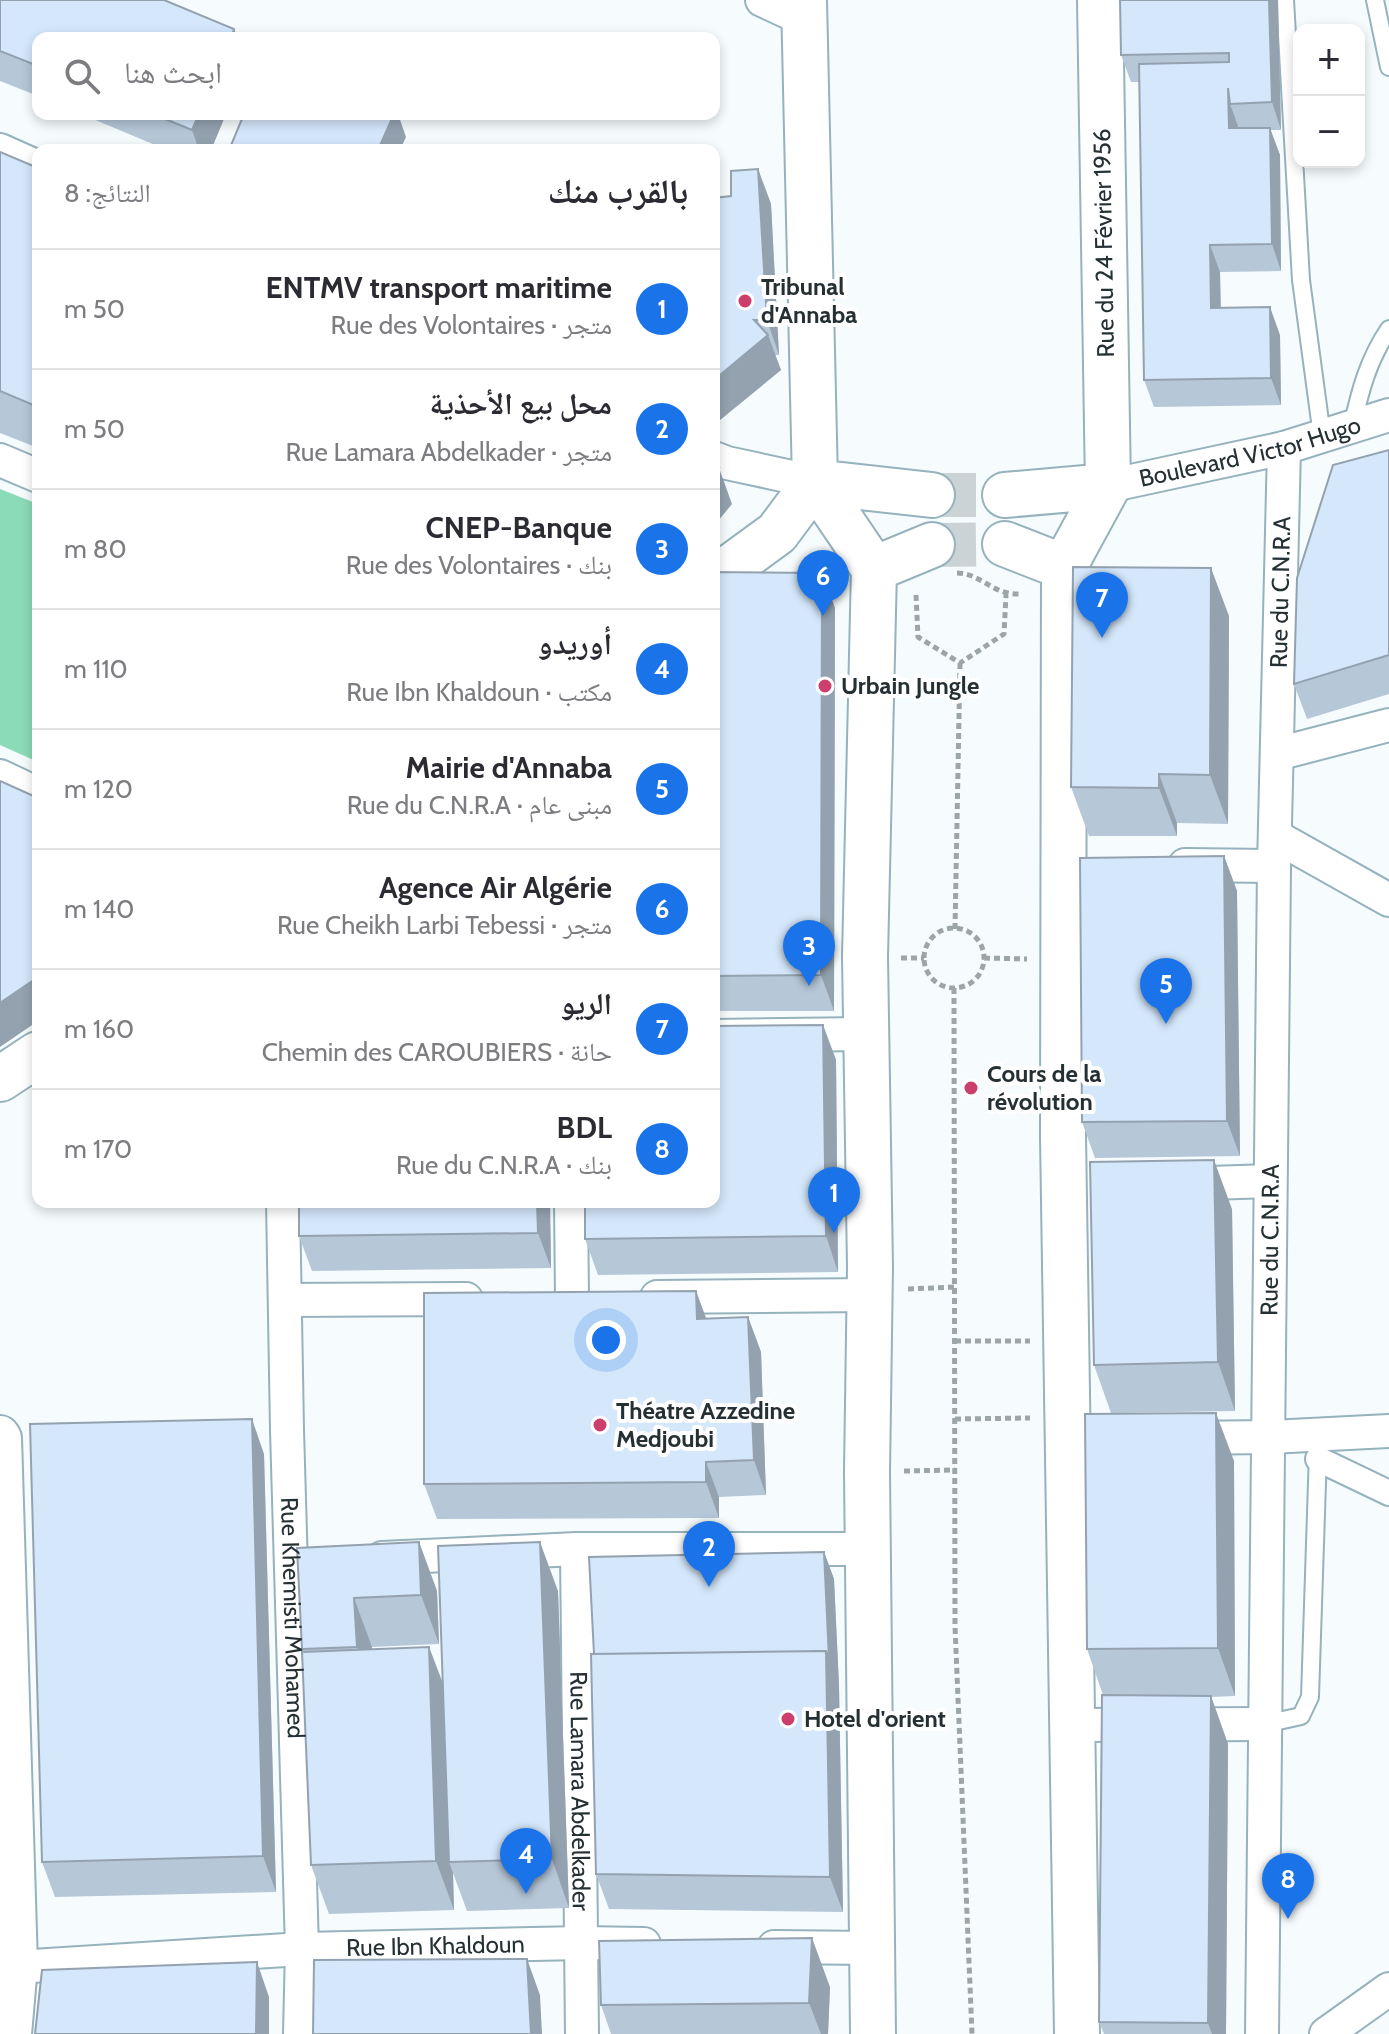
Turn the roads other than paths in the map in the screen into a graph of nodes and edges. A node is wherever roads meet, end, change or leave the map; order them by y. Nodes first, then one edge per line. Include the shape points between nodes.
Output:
1 (762, 0) edge
2 (1100, 0) edge
3 (1285, 0) edge
4 (1375, 0) edge
5 (804, 10) edge
6 (1389, 67) edge
7 (0, 150) edge
8 (32, 164) edge
9 (1389, 329) edge
10 (1389, 415) edge
11 (1337, 432) junction
12 (1284, 448) junction
13 (0, 460) edge
14 (720, 460) edge
15 (32, 473) edge
16 (815, 482) junction
17 (1108, 486) junction
18 (932, 495) tunnel mouth
19 (1005, 495) tunnel mouth
20 (1005, 544) tunnel mouth
21 (942, 559) tunnel mouth
22 (720, 575) edge
23 (1064, 580) junction
24 (888, 588) junction
25 (1389, 725) edge
26 (1277, 754) junction
27 (0, 776) edge
28 (32, 791) edge
29 (1274, 851) junction
30 (1154, 865) edge
31 (1389, 900) edge
32 (866, 1034) junction
33 (720, 1036) edge
34 (32, 1058) edge
35 (0, 1079) edge
36 (1270, 1181) junction
37 (1144, 1185) edge
38 (283, 1208) edge
39 (573, 1208) edge
40 (870, 1295) junction
41 (540, 1298) edge
42 (603, 1298) junction
43 (492, 1299) edge
44 (285, 1300) junction
45 (1389, 1431) edge
46 (9, 1437) edge
47 (1270, 1437) junction
48 (1146, 1438) edge
49 (1319, 1447) junction
50 (1389, 1493) edge
51 (577, 1549) junction
52 (868, 1549) junction
53 (355, 1559) edge
54 (1265, 1724) junction
55 (1074, 1725) junction
56 (581, 1943) junction
57 (672, 1945) edge
58 (748, 1946) edge
59 (872, 1948) junction
60 (302, 1949) junction
61 (9, 1967) edge
62 (1389, 1989) edge
63 (12, 2034) edge
64 (300, 2034) edge
65 (582, 2034) edge
66 (873, 2034) edge
67 (1077, 2034) edge
68 (1262, 2034) edge
69 (1326, 2034) edge

1 - 5 street
2 - 17 main road, Rue du 24 Février 1956
3 - 11 lane via 1301,280
4 - 6 lane
5 - 16 main road
7 - 8 street
9 - 11 lane
10 - 11 street, Boulevard Victor Hugo
11 - 12 street, Boulevard Victor Hugo
12 - 17 street, Boulevard Victor Hugo
12 - 26 street, Rue du C.N.R.A
13 - 15 street
14 - 16 street
16 - 18 main road
16 - 22 main road via 777,533
16 - 24 main road
17 - 19 main road
17 - 23 main road
20 - 23 main road
21 - 24 main road
23 - 55 main road via 1079,865 1080,1187 1066,1341 1078,1432
24 - 32 main road via 865,957
25 - 26 street
26 - 29 street, Rue du C.N.R.A
27 - 28 street
29 - 30 street
29 - 31 street
29 - 36 street, Rue du C.N.R.A
32 - 33 street
32 - 40 main road
34 - 35 main road
36 - 37 street
36 - 47 street, Rue du C.N.R.A
38 - 44 street, Rue Khemisti Mohamed
39 - 42 street
40 - 42 street
40 - 52 main road
41 - 42 street
43 - 44 street
44 - 60 street, Rue Khemisti Mohamed via 271,1431 307,1561
45 - 49 street
46 - 61 street
47 - 48 street
47 - 49 street
47 - 54 street, Rue du C.N.R.A
49 - 50 street
49 - 54 lane via 1310,1697 1301,1716
51 - 52 street
51 - 53 street
51 - 56 street, Rue Lamara Abdelkader
52 - 59 main road
54 - 55 street
54 - 68 street, Rue du C.N.R.A
55 - 67 main road
56 - 57 street, Rue Ibn Khaldoun
56 - 60 street, Rue Ibn Khaldoun
56 - 65 street, Rue Lamara Abdelkader
58 - 59 street
59 - 66 main road
60 - 61 street, Rue Ibn Khaldoun
60 - 64 street, Rue Khemisti Mohamed
61 - 63 street
62 - 69 street

